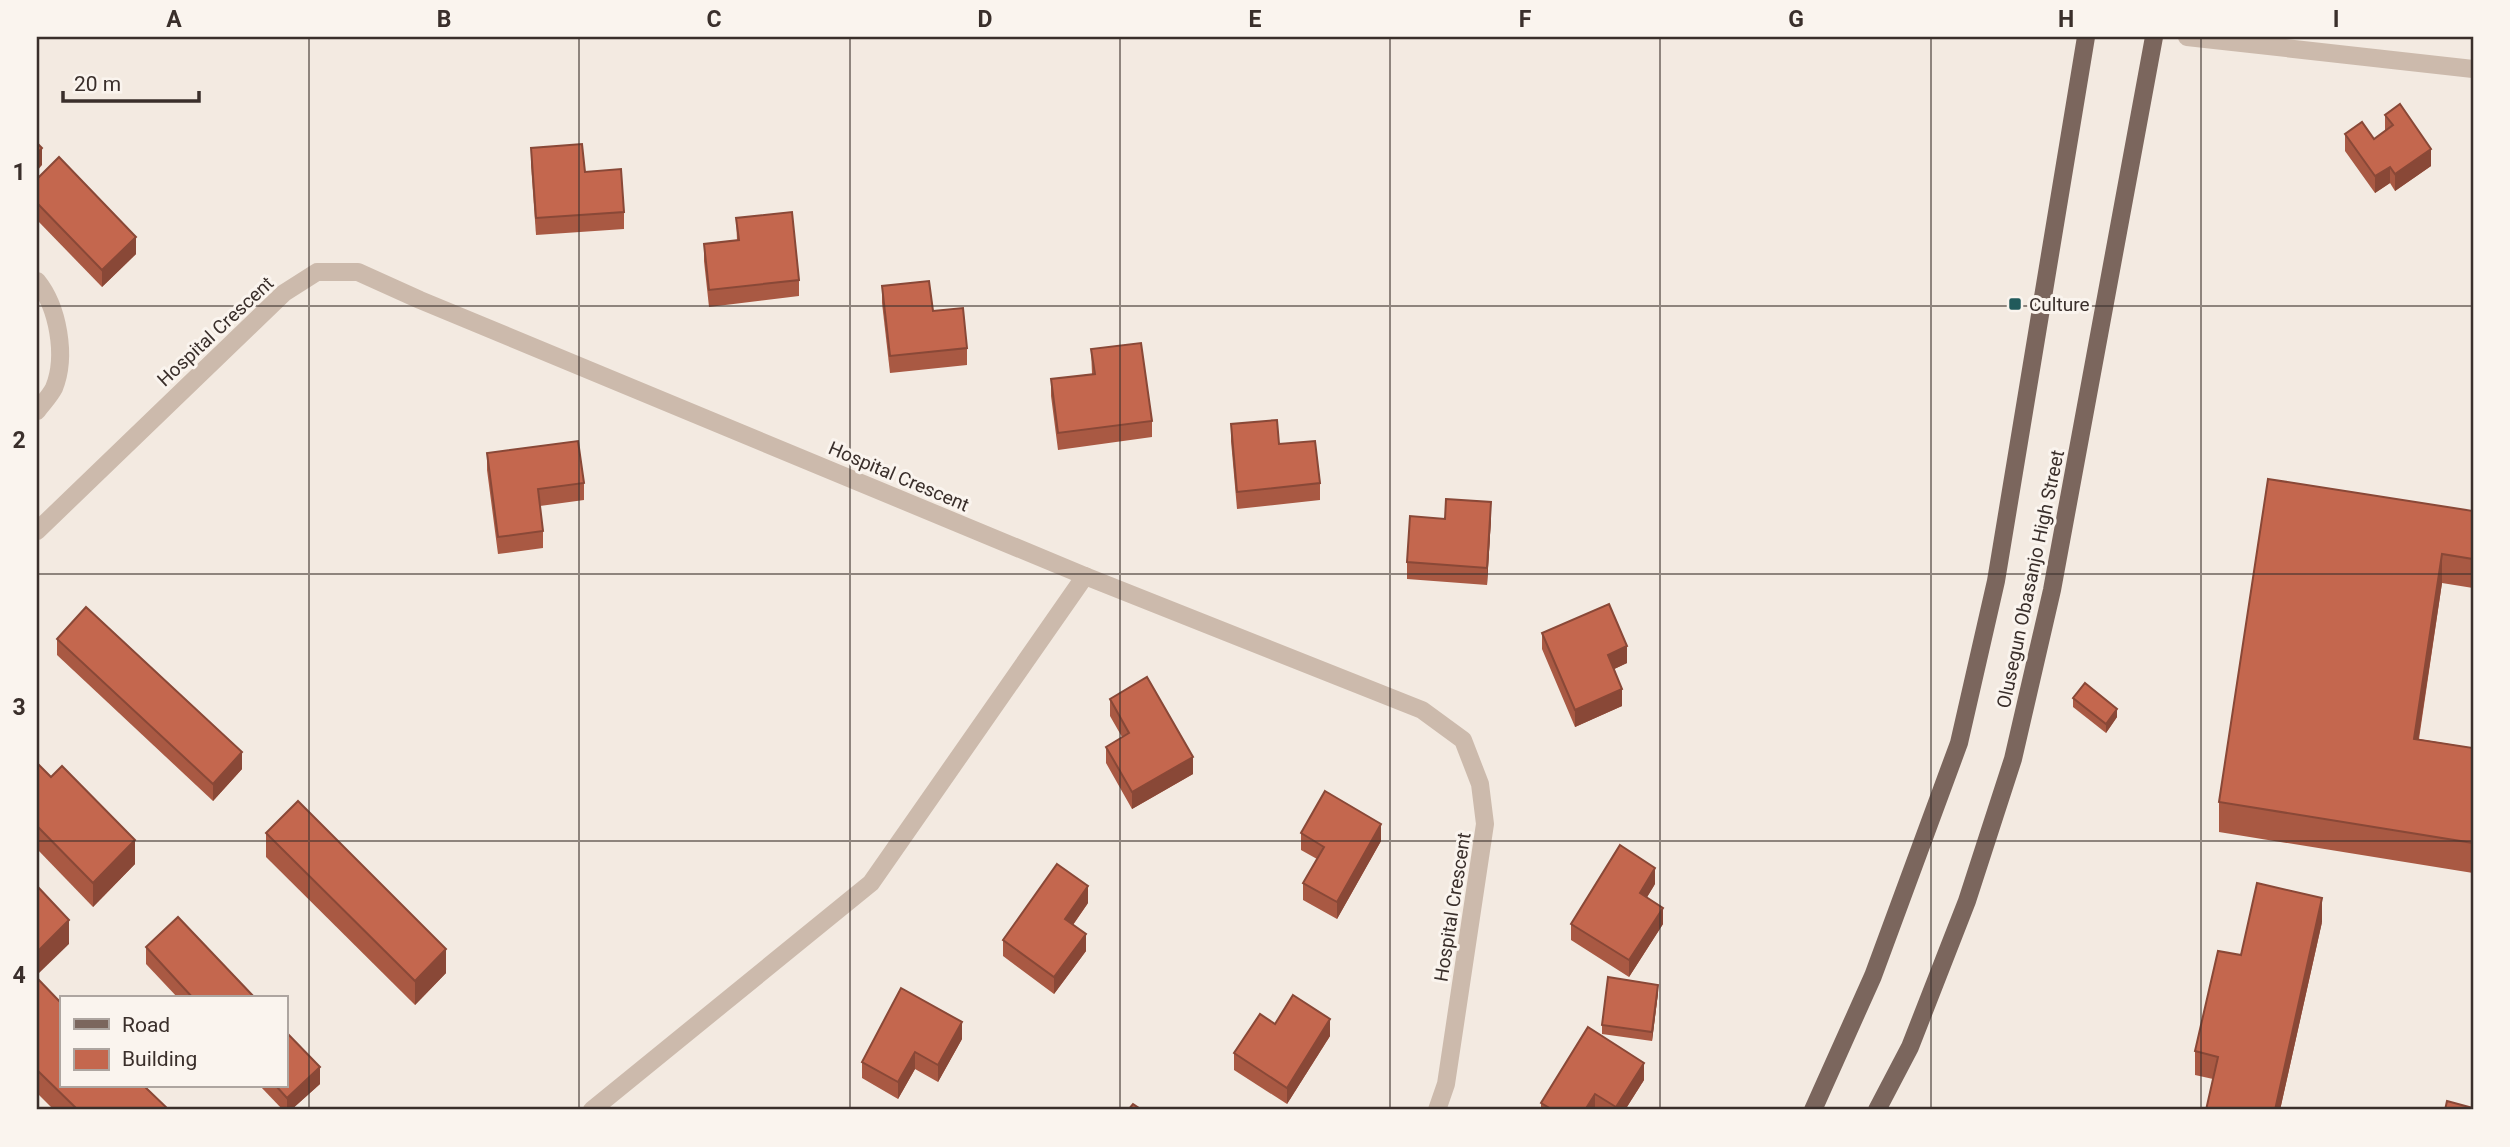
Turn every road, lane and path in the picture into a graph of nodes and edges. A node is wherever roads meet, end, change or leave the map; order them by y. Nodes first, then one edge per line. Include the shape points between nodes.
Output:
1 (2086, 37) edge
2 (2154, 37) edge
3 (2187, 37) edge
4 (2473, 69) edge
5 (37, 281) edge
6 (37, 411) edge
7 (37, 531) edge
8 (1085, 576) junction
9 (592, 1110) edge
10 (1437, 1110) edge
11 (1814, 1110) edge
12 (1877, 1110) edge

1 - 11 main road, Olusegun Obasanjo High Street via 1996,581 1959,743 1872,976
2 - 12 main road, Olusegun Obasanjo High Street via 2052,590 2013,760 1967,901 1910,1047
3 - 4 street
5 - 6 street via 57,324 61,356 53,389
7 - 8 street, Hospital Crescent via 284,293 317,272 358,272
8 - 9 street via 871,883
8 - 10 street, Hospital Crescent via 1422,709 1463,740 1480,784 1485,824 1446,1084

